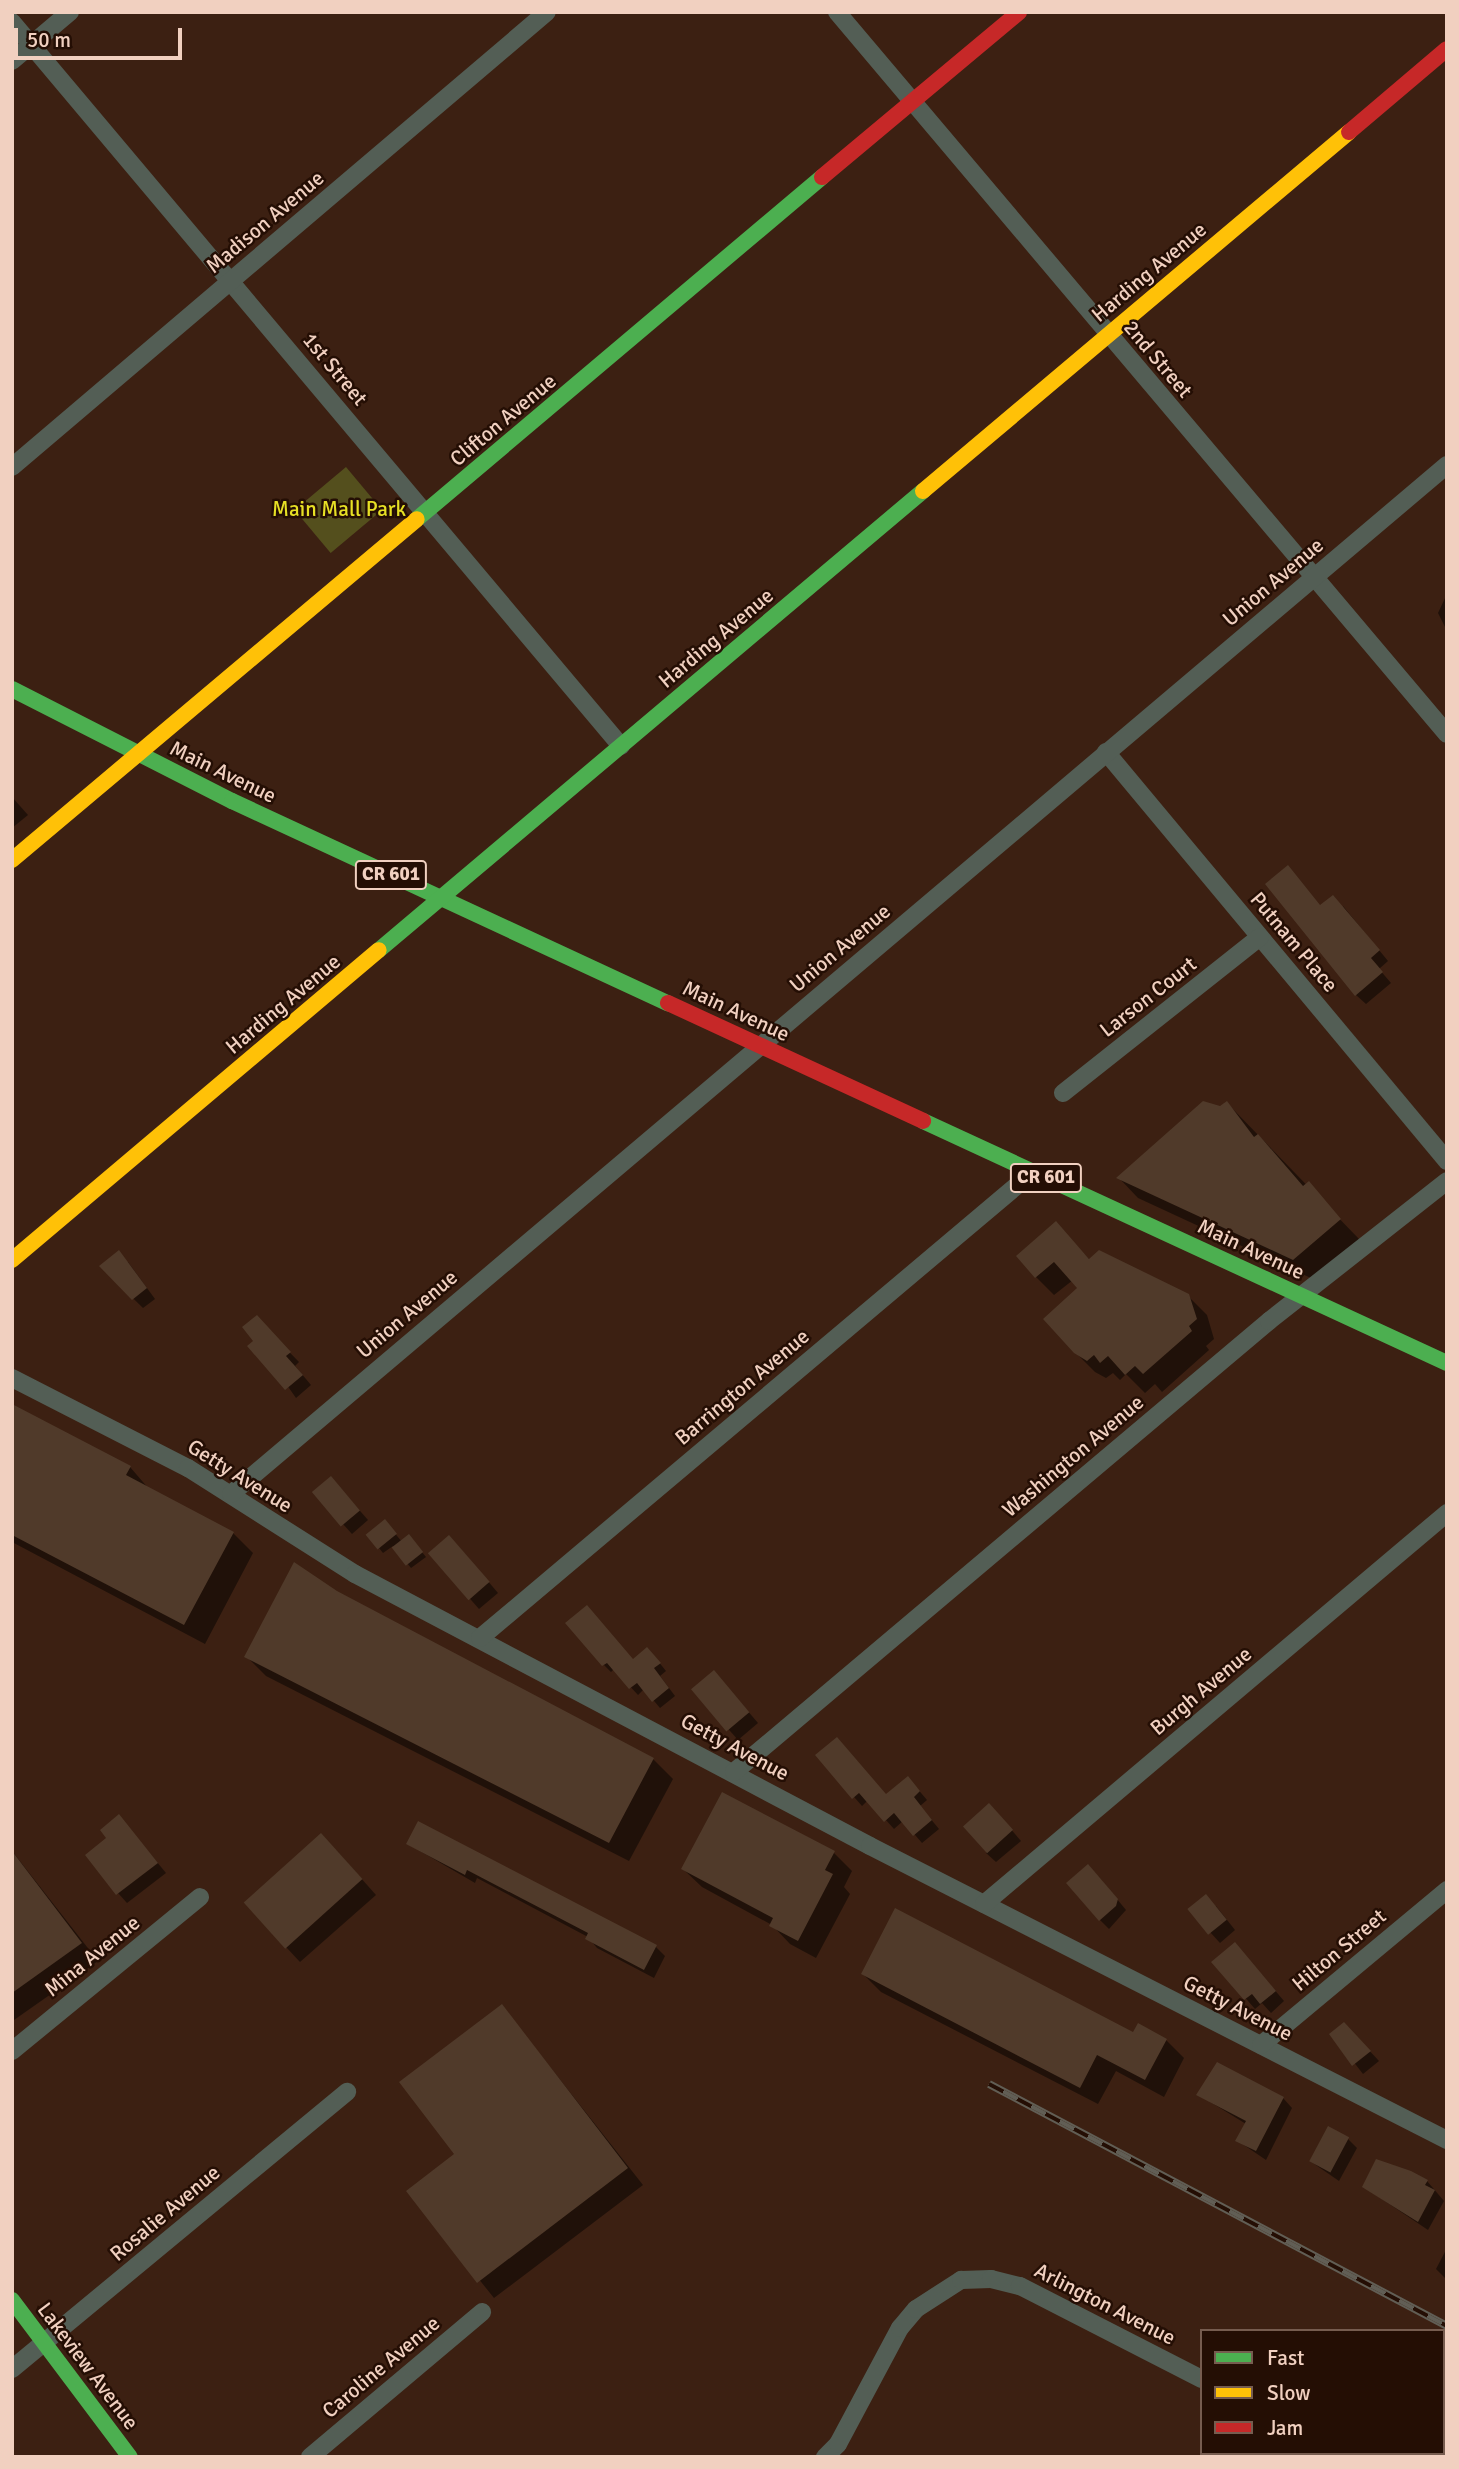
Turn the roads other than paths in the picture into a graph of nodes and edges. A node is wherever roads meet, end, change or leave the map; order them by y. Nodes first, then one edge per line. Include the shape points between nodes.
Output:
1 (70, 12) edge
2 (547, 12) edge
3 (837, 12) edge
4 (1019, 12) edge
5 (12, 22) edge
6 (31, 45) junction
7 (1447, 49) edge
8 (12, 61) edge
9 (913, 103) junction
10 (232, 280) junction
11 (1107, 335) junction
12 (1447, 464) edge
13 (12, 467) edge
14 (425, 513) junction
15 (1313, 577) junction
16 (12, 689) edge
17 (1447, 733) edge
18 (621, 746) junction
19 (1106, 752) junction
20 (138, 754) junction
21 (12, 860) edge
22 (441, 898) junction
23 (1260, 937) junction
24 (760, 1045) junction
25 (1063, 1093) dead end
26 (1447, 1161) edge
27 (1033, 1172) junction
28 (1447, 1181) edge
29 (12, 1260) edge
30 (1301, 1296) junction
31 (1447, 1363) edge
32 (12, 1378) edge
33 (231, 1494) junction
34 (1447, 1513) edge
35 (480, 1638) junction
36 (734, 1772) junction
37 (1447, 1889) edge
38 (200, 1897) dead end
39 (984, 1904) junction
40 (1261, 2045) junction
41 (12, 2051) edge
42 (346, 2092) dead end
43 (1447, 2140) edge
44 (12, 2300) edge
45 (482, 2312) dead end
46 (44, 2342) junction
47 (12, 2369) edge
48 (1200, 2378) edge
49 (131, 2457) edge
50 (310, 2457) edge
51 (825, 2457) edge

1 - 6 street
2 - 10 street, Madison Avenue
3 - 9 street, 2nd Street
4 - 9 main road, Clifton Avenue
5 - 6 street, 1st Street
6 - 8 street
6 - 10 street, 1st Street
7 - 11 main road, Harding Avenue
9 - 11 street, 2nd Street
9 - 14 main road, Clifton Avenue
10 - 13 street, Madison Avenue
10 - 14 street, 1st Street
11 - 15 street, 2nd Street
11 - 18 main road, Harding Avenue
12 - 15 street, Union Avenue
14 - 18 street, 1st Street
14 - 20 main road, Clifton Avenue
15 - 17 street, 2nd Street
15 - 19 street, Union Avenue
16 - 20 main road, Main Avenue / CR 601
18 - 22 main road, Harding Avenue
19 - 23 street, Putnam Place
19 - 24 street, Union Avenue
20 - 21 main road, Clifton Avenue
20 - 22 main road, Main Avenue / CR 601
22 - 24 main road, Main Avenue / CR 601
22 - 29 main road, Harding Avenue
23 - 25 street, Larson Court
23 - 26 street, Putnam Place
24 - 27 main road, Main Avenue / CR 601
24 - 33 street, Union Avenue
27 - 30 main road, Main Avenue / CR 601
27 - 35 street, Barrington Avenue
28 - 30 street, Washington Avenue
30 - 31 main road, Main Avenue / CR 601
30 - 36 street, Washington Avenue
32 - 33 street, Getty Avenue
33 - 35 street, Getty Avenue via 299,1542
34 - 39 street, Burgh Avenue
35 - 36 street, Getty Avenue
36 - 39 street, Getty Avenue
37 - 40 street, Hilton Street
38 - 41 street, Mina Avenue
39 - 40 street, Getty Avenue
40 - 43 street, Getty Avenue
42 - 46 street, Rosalie Avenue
44 - 46 main road, Lakeview Avenue
45 - 50 street, Caroline Avenue
46 - 47 street, Rosalie Avenue
46 - 49 main road, Lakeview Avenue
48 - 51 street, Arlington Avenue via 1020,2286 990,2279 961,2280 916,2309 900,2329 838,2444

